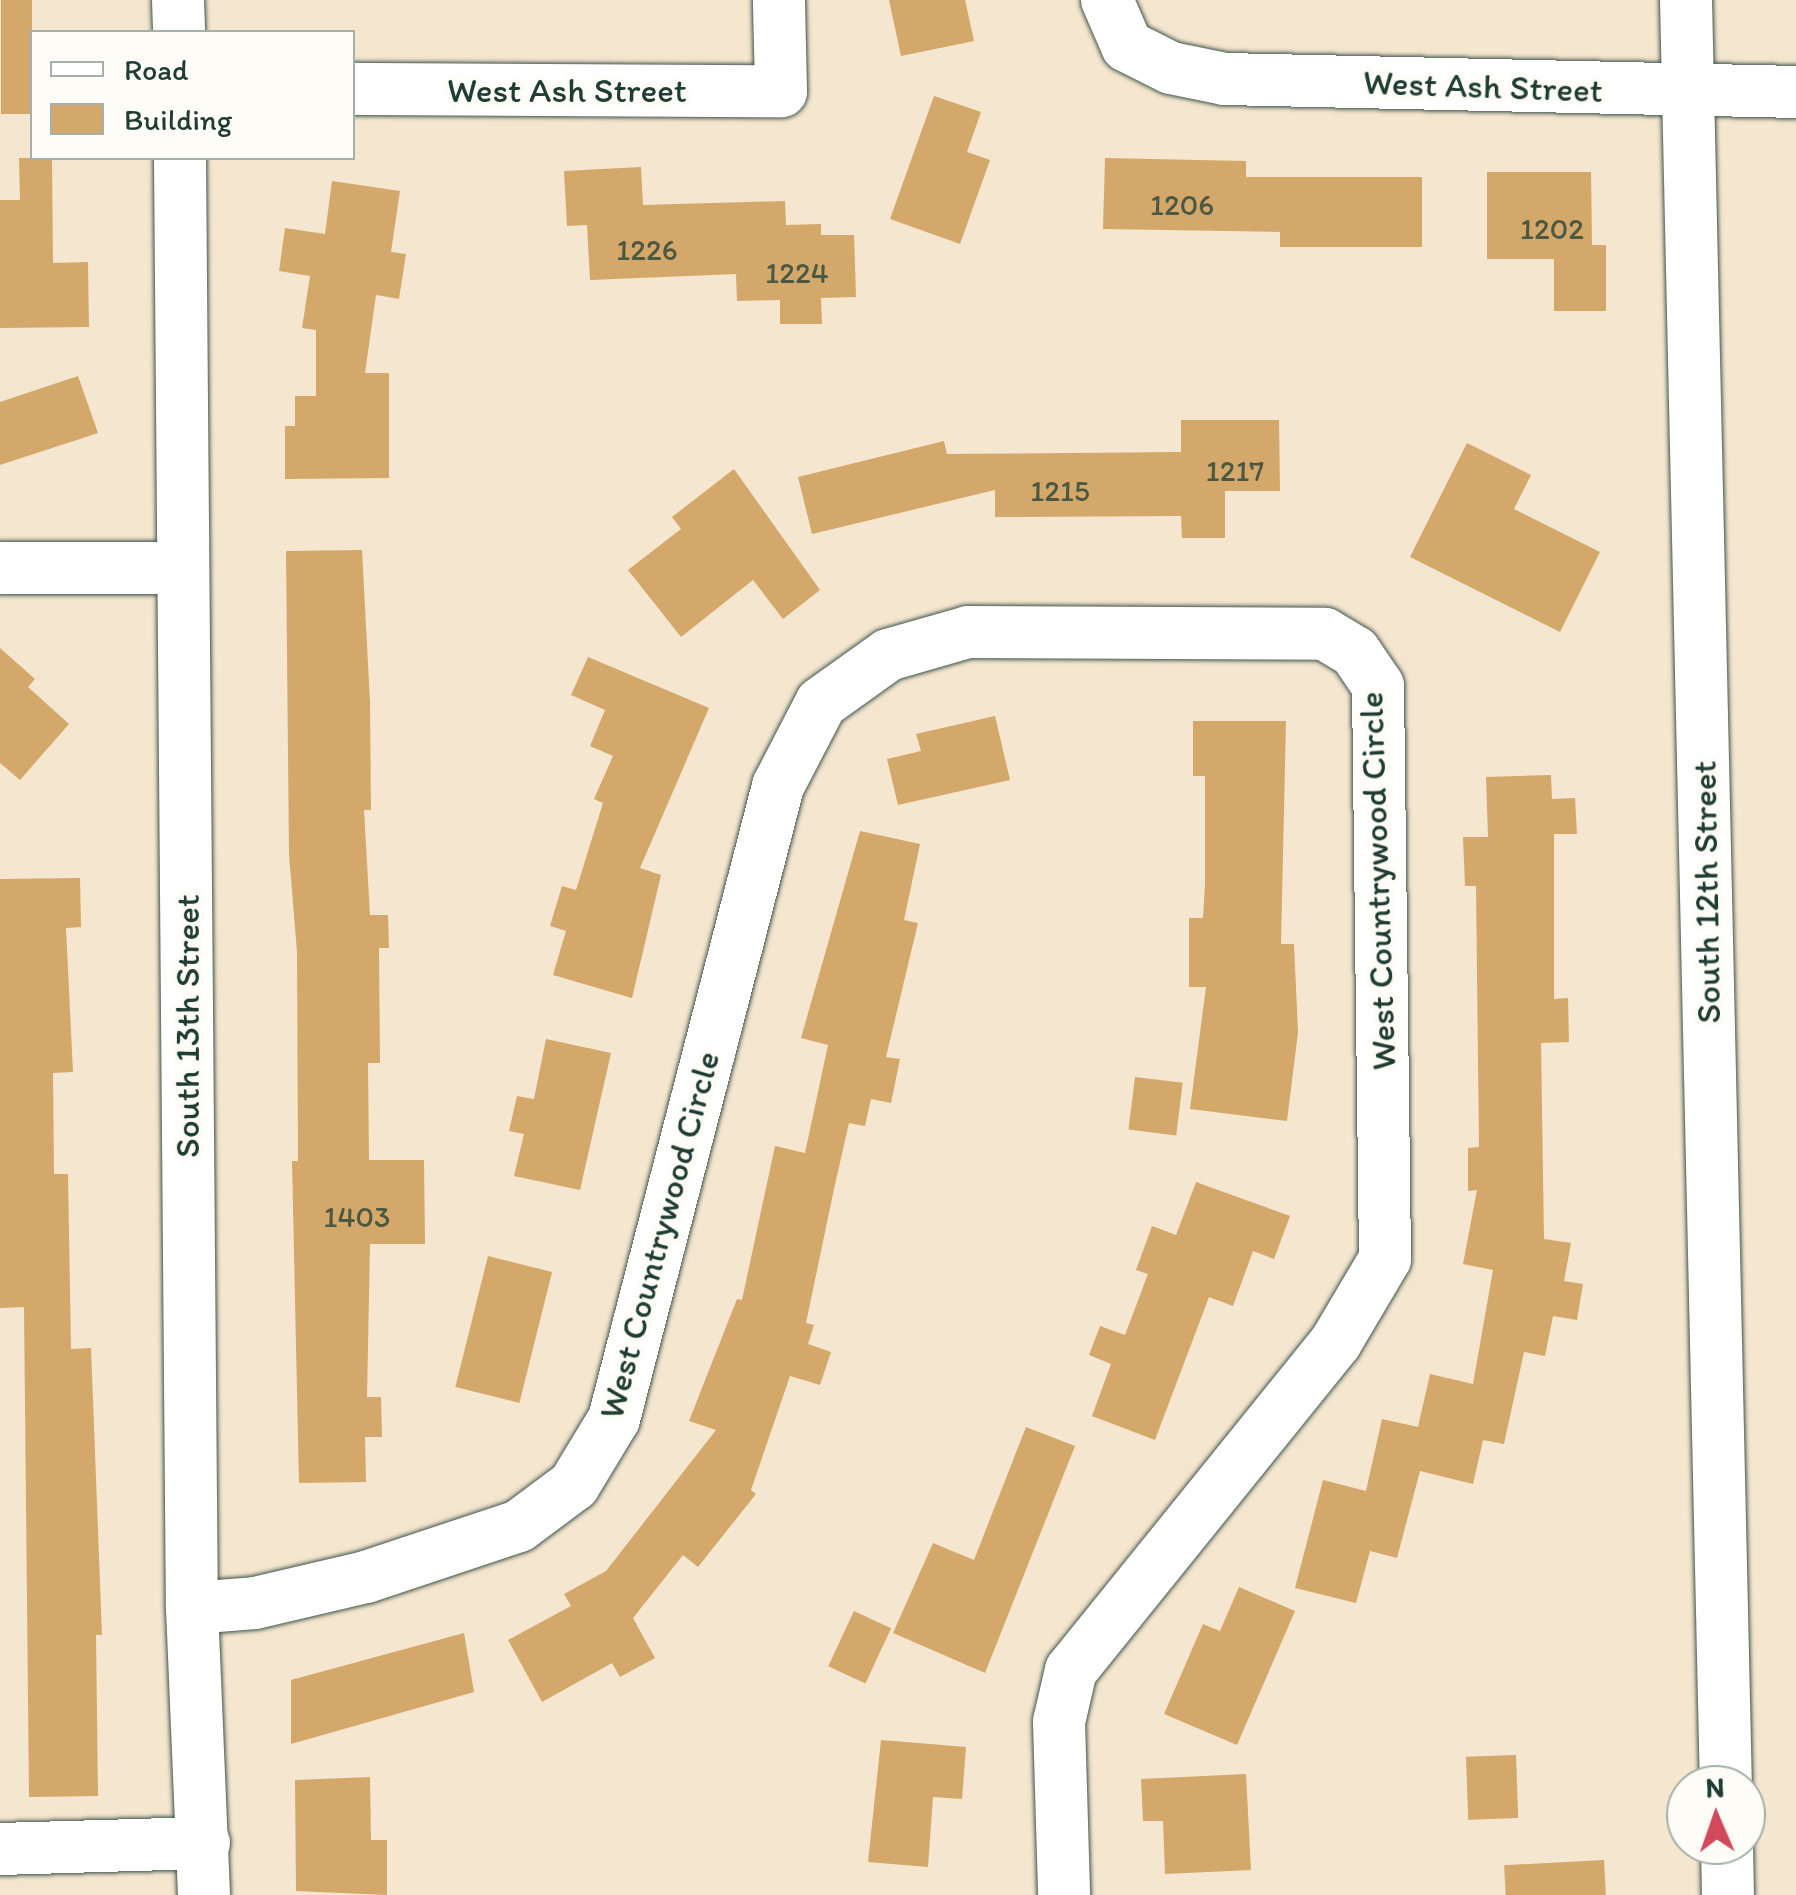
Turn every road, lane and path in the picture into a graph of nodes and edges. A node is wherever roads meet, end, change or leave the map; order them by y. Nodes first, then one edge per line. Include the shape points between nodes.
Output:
1 (178, 0) edge
2 (779, 0) edge
3 (1106, 0) edge
4 (1686, 0) edge
5 (178, 30) edge
6 (355, 89) edge
7 (1688, 92) junction
8 (1796, 92) edge
9 (180, 160) edge
10 (0, 568) edge
11 (183, 568) junction
12 (192, 1608) junction
13 (1726, 1765) edge
14 (204, 1843) junction
15 (0, 1848) edge
16 (1727, 1865) edge
17 (204, 1895) edge
18 (1064, 1895) edge
19 (1728, 1895) edge

1 - 5 street
2 - 6 street, West Ash Street via 780,92
3 - 7 street, West Ash Street via 1127,46 1171,68 1224,79
4 - 7 street, South 12th Street
7 - 8 street, West Ash Street
7 - 13 street, South 12th Street
9 - 11 street, South 13th Street
10 - 11 street
11 - 12 street, South 13th Street
12 - 14 street, South 13th Street
12 - 18 street, West Countrywood Circle via 255,1603 400,1566 520,1526 574,1485 614,1419 778,786 821,703 888,655 968,632 1325,634 1355,652 1378,686 1385,1260 1336,1342 1071,1670 1059,1722
14 - 15 street
14 - 17 street, South 13th Street
16 - 19 street

